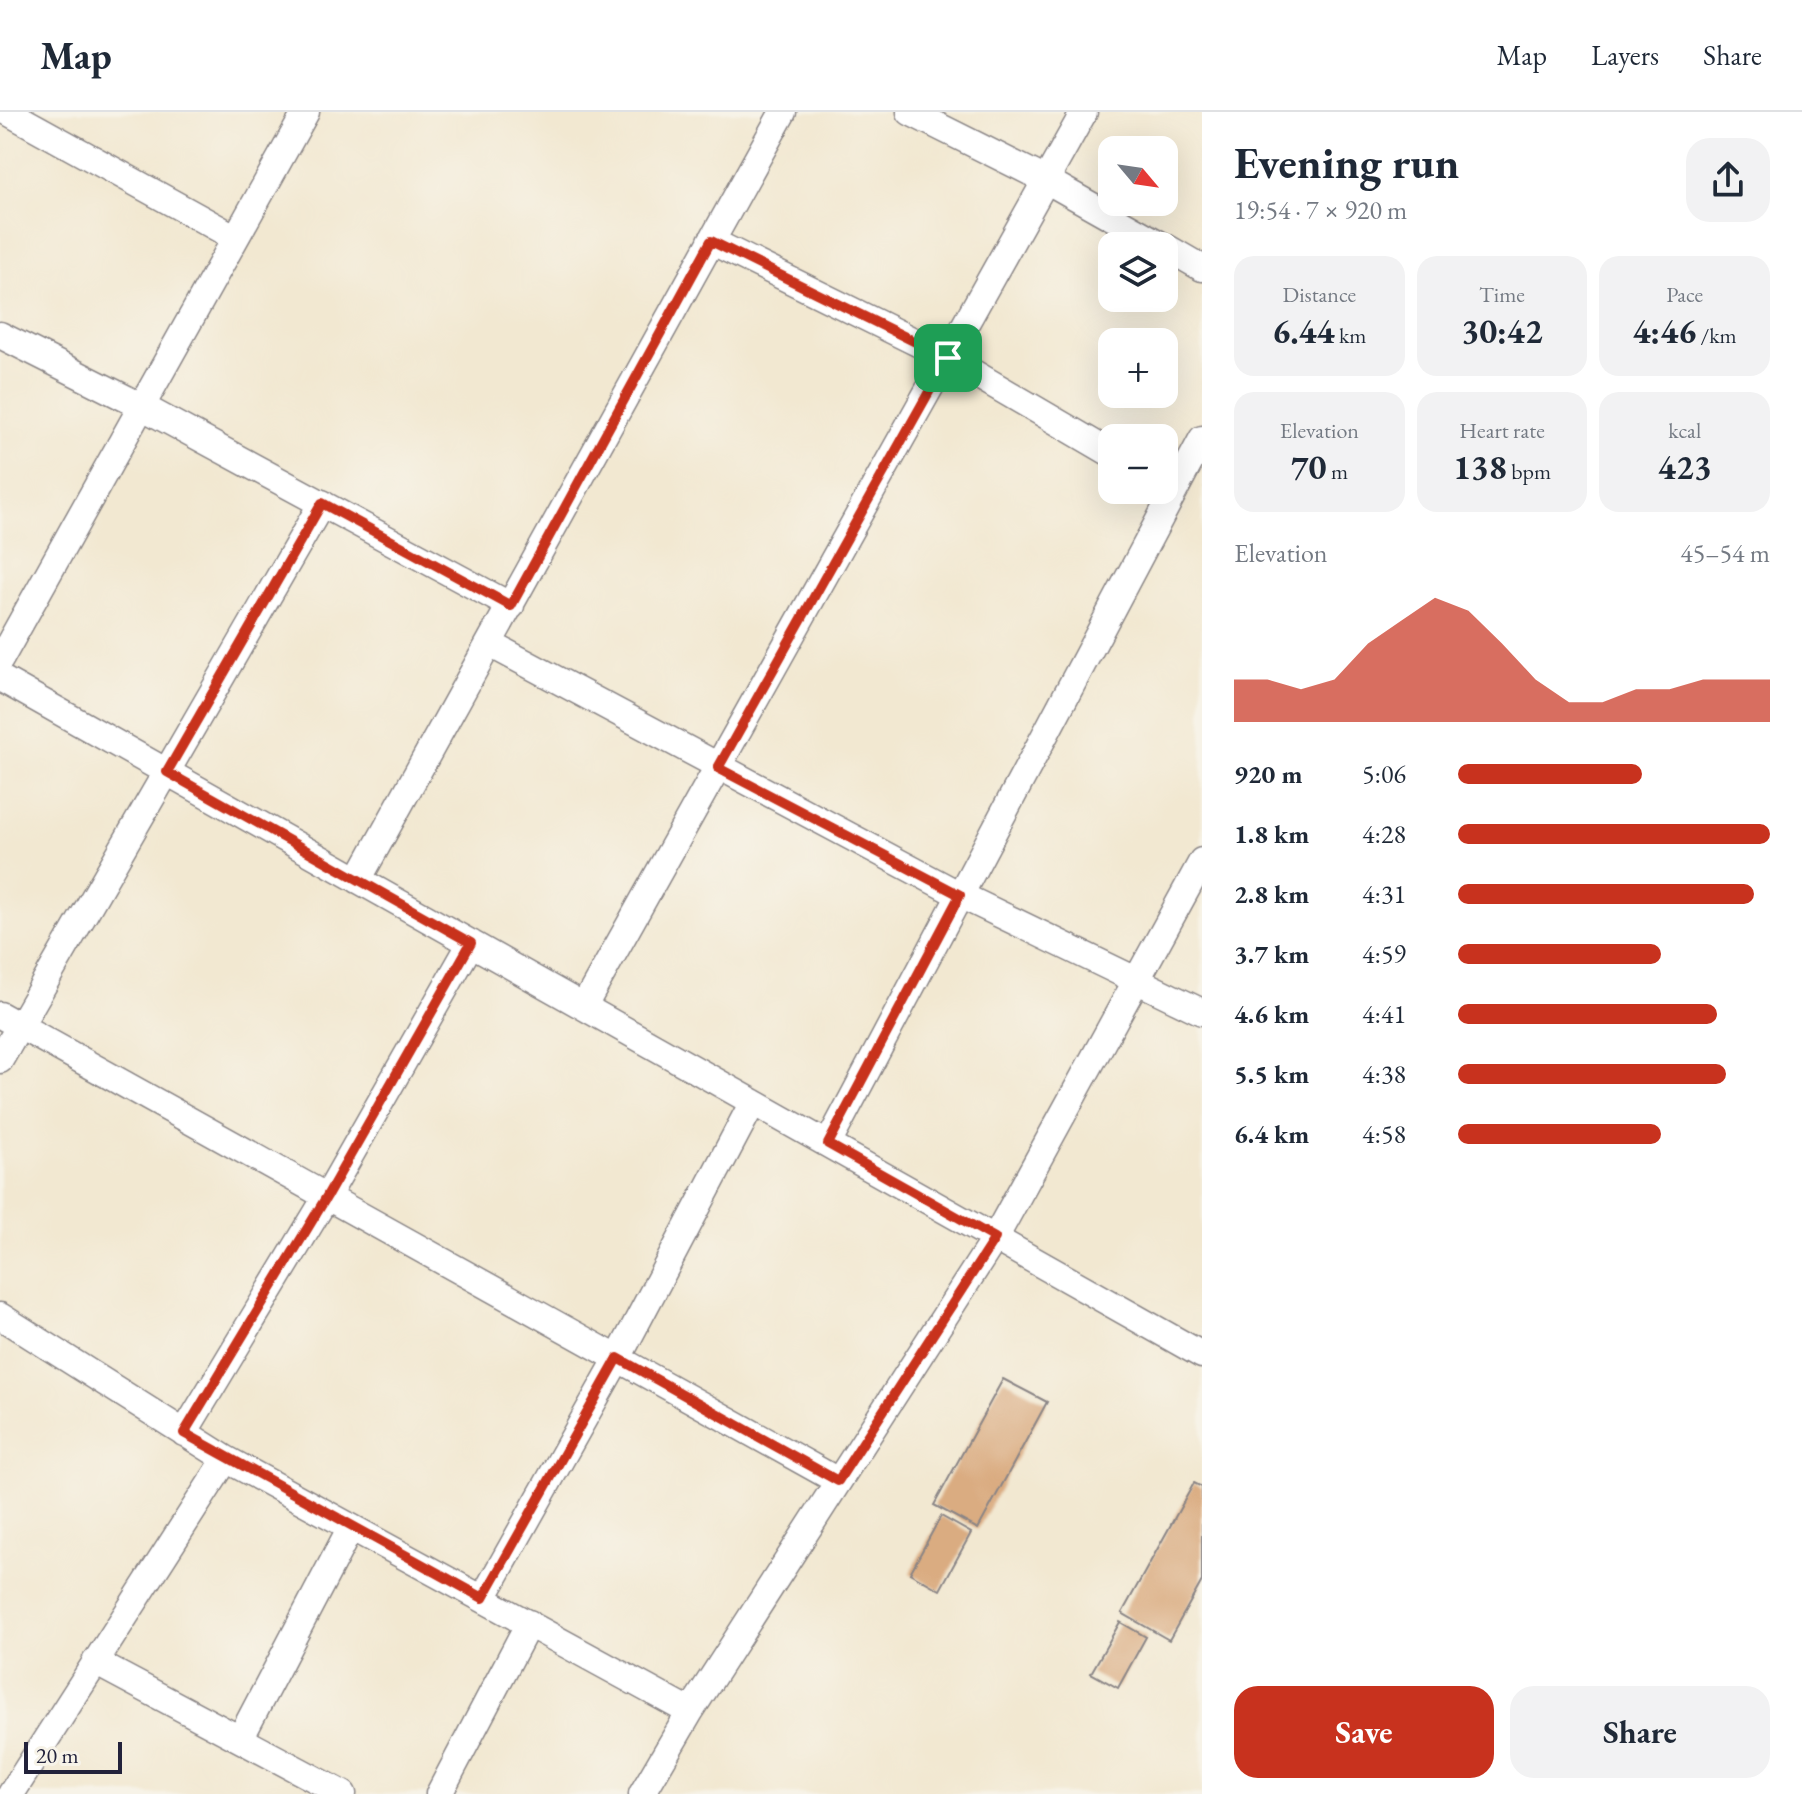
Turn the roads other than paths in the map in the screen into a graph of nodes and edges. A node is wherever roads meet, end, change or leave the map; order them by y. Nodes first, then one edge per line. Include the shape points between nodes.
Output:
1 (8, 112) edge
2 (306, 112) edge
3 (783, 112) edge
4 (910, 112) edge
5 (1084, 112) edge
6 (1046, 180) junction
7 (1139, 232) edge
8 (234, 237) junction
9 (711, 241) junction
10 (1178, 254) edge
11 (1202, 268) edge
12 (0, 335) edge
13 (948, 358) junction
14 (141, 406) junction
15 (1202, 439) edge
16 (1098, 446) edge
17 (1178, 475) edge
18 (322, 503) junction
19 (1161, 504) edge
20 (511, 606) junction
21 (490, 644) junction
22 (0, 660) edge
23 (0, 678) edge
24 (718, 768) junction
25 (167, 772) junction
26 (1202, 861) edge
27 (358, 880) junction
28 (960, 895) junction
29 (471, 943) junction
30 (1138, 978) junction
31 (584, 1006) junction
32 (1202, 1012) edge
33 (10, 1021) edge
34 (0, 1060) edge
35 (753, 1102) junction
36 (828, 1144) junction
37 (327, 1196) junction
38 (995, 1238) junction
39 (0, 1316) edge
40 (1199, 1346) edge
41 (618, 1358) junction
42 (184, 1433) junction
43 (226, 1459) junction
44 (838, 1481) junction
45 (351, 1527) junction
46 (483, 1598) junction
47 (529, 1623) junction
48 (95, 1662) junction
49 (690, 1712) junction
50 (240, 1739) junction
51 (11, 1794) edge
52 (343, 1794) edge
53 (439, 1794) edge
54 (642, 1794) edge

1 - 8 street
2 - 8 street
3 - 9 street
4 - 6 street
5 - 6 street
6 - 7 street
6 - 13 street
8 - 14 street
9 - 13 street
9 - 20 street
10 - 11 street
12 - 14 street
13 - 16 street
13 - 24 street
14 - 18 street
14 - 22 street
15 - 17 street
18 - 20 street
18 - 25 street
19 - 28 street
20 - 21 street
21 - 24 street
21 - 27 street
23 - 25 street
24 - 28 street
24 - 31 street
25 - 27 street
25 - 33 street
26 - 30 street
27 - 29 street
28 - 30 street
28 - 36 street
29 - 31 street
29 - 37 street
30 - 32 street
30 - 38 street
31 - 35 street
33 - 34 street
33 - 37 street
35 - 36 street
35 - 41 street
36 - 38 street
37 - 41 street
37 - 42 street
38 - 40 street
38 - 44 street
39 - 42 street
41 - 44 street
41 - 46 street
42 - 43 street
43 - 45 street
43 - 48 street
44 - 49 street
45 - 46 street
45 - 50 street
46 - 47 street
47 - 49 street
47 - 53 street
48 - 50 street
48 - 51 street
49 - 54 street
50 - 52 street

